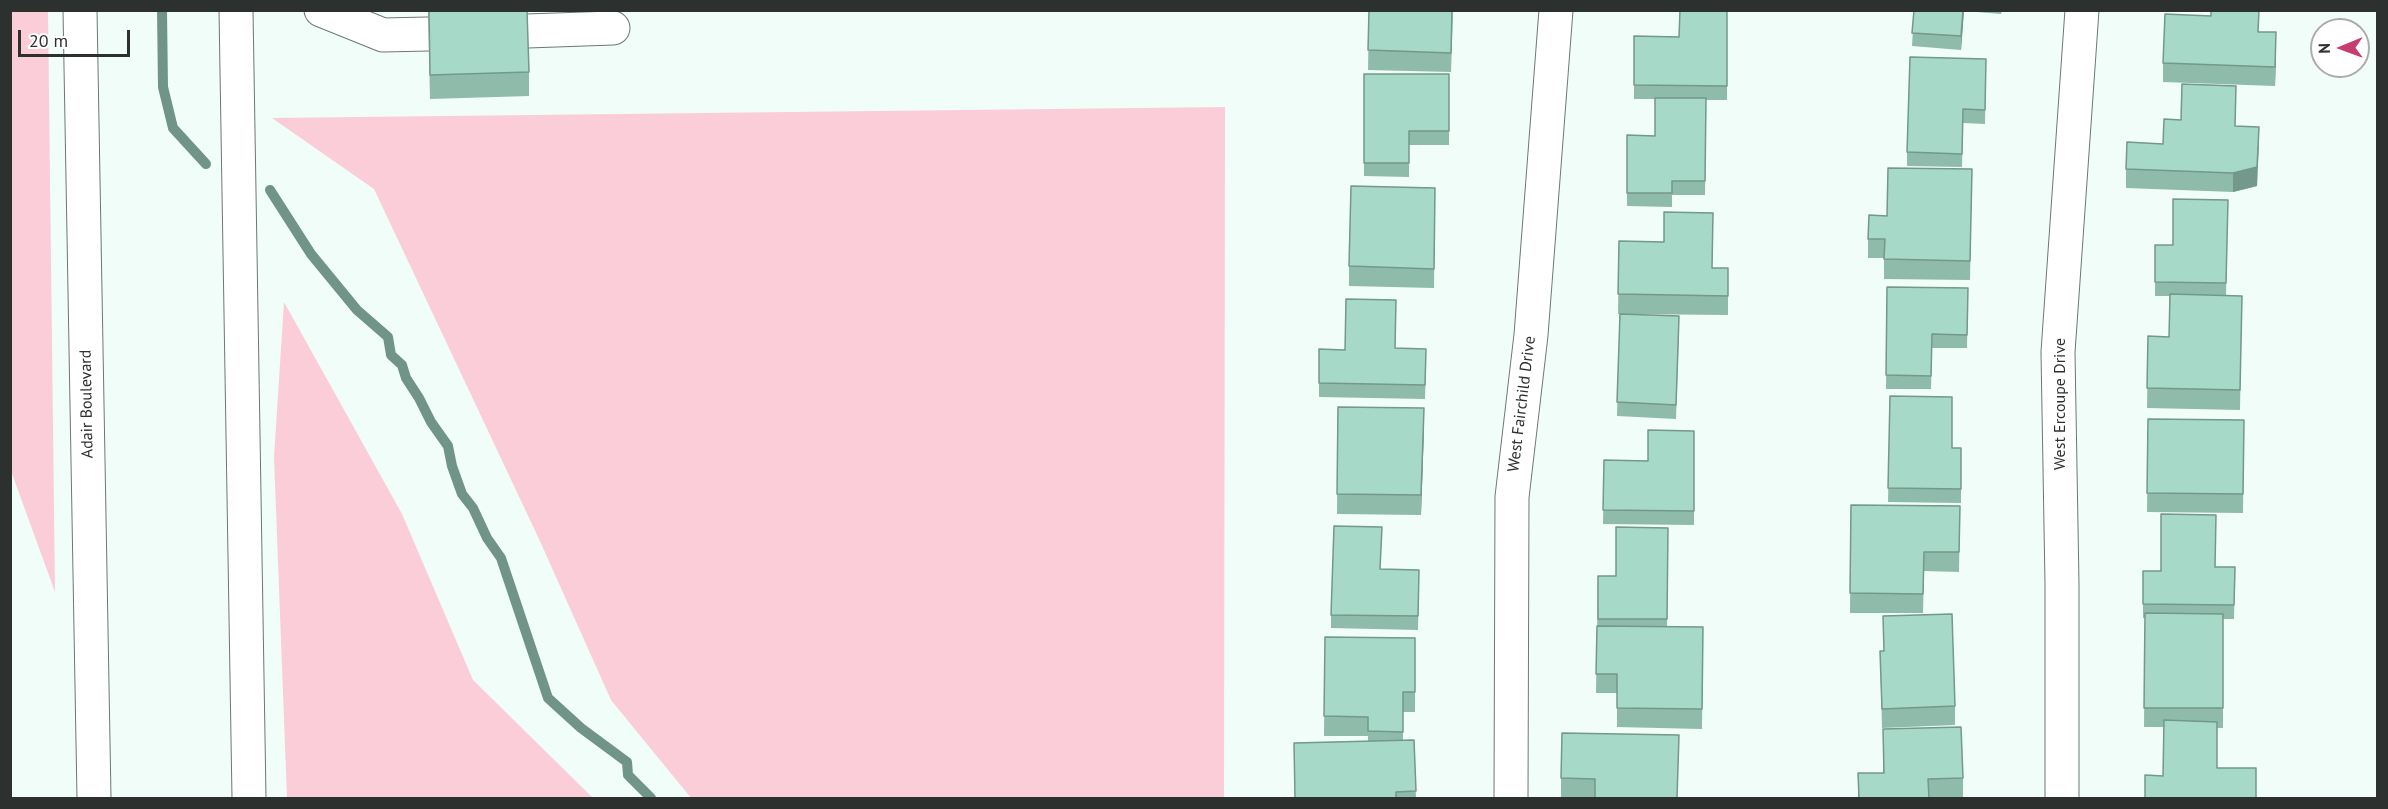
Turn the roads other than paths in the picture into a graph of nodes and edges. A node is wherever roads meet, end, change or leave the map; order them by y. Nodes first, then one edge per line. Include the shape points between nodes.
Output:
1 (80, 10) edge
2 (236, 10) edge
3 (321, 10) edge
4 (1556, 10) edge
5 (2082, 10) edge
6 (613, 28) dead end
7 (527, 31) edge
8 (428, 34) edge
9 (94, 798) edge
10 (249, 798) edge
11 (1511, 798) edge
12 (2062, 798) edge

1 - 9 street, Adair Boulevard
2 - 10 street
3 - 8 street via 383,35
4 - 11 street, West Fairchild Drive via 1531,335 1512,497
5 - 12 street, West Ercoupe Drive via 2058,352
6 - 7 street

